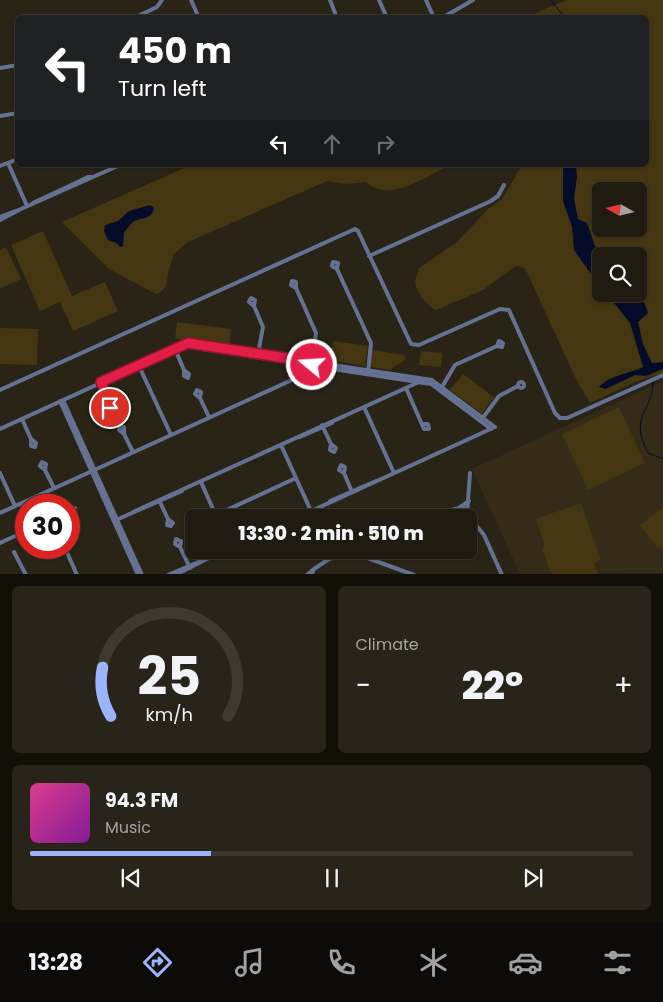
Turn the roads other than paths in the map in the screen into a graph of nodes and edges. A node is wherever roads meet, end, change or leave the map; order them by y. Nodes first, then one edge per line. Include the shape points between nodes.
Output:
1 (162, 0) edge
2 (191, 0) edge
3 (330, 0) edge
4 (379, 0) edge
5 (426, 0) edge
6 (473, 0) edge
7 (140, 15) edge
8 (198, 15) edge
9 (336, 15) edge
10 (386, 15) edge
11 (433, 15) edge
12 (448, 15) edge
13 (15, 66) edge
14 (0, 68) edge
15 (15, 114) edge
16 (0, 116) edge
17 (15, 160) edge
18 (8, 163) junction
19 (0, 166) edge
20 (111, 167) edge
21 (115, 167) edge
22 (105, 171) junction
23 (504, 185) dead end
24 (27, 206) junction
25 (0, 218) edge
26 (370, 256) junction
27 (337, 269) dead end
28 (296, 288) dead end
29 (254, 306) dead end
30 (497, 346) dead end
31 (175, 349) junction
32 (258, 355) junction
33 (327, 364) junction
34 (139, 366) junction
35 (312, 366) junction
36 (321, 367) junction
37 (184, 370) dead end
38 (368, 372) junction
39 (663, 375) edge
40 (426, 379) junction
41 (411, 381) junction
42 (101, 382) junction
43 (420, 382) junction
44 (518, 386) dead end
45 (406, 388) junction
46 (441, 388) junction
47 (0, 390) edge
48 (200, 398) dead end
49 (62, 401) junction
50 (110, 403) dead end
51 (364, 407) junction
52 (209, 417) junction
53 (22, 419) junction
54 (482, 420) junction
55 (422, 424) dead end
56 (323, 426) junction
57 (0, 429) edge
58 (124, 434) dead end
59 (171, 435) junction
60 (31, 439) dead end
61 (331, 444) dead end
62 (281, 445) junction
63 (133, 452) junction
64 (45, 470) dead end
65 (93, 470) junction
66 (0, 472) edge
67 (344, 473) dead end
68 (394, 473) junction
69 (470, 474) dead end
70 (296, 478) junction
71 (201, 482) junction
72 (54, 488) junction
73 (352, 492) junction
74 (41, 494) edge
75 (160, 500) junction
76 (469, 501) junction
77 (15, 506) joint
78 (459, 508) joint
79 (214, 509) edge
80 (232, 509) edge
81 (310, 509) edge
82 (315, 509) edge
83 (455, 509) edge
84 (468, 509) edge
85 (1, 513) edge
86 (168, 519) dead end
87 (116, 520) junction
88 (477, 526) edge
89 (15, 536) edge
90 (0, 543) edge
91 (180, 547) dead end
92 (14, 552) dead end
93 (70, 559) edge
94 (206, 559) edge
95 (329, 559) edge
96 (382, 559) edge
97 (189, 566) junction
98 (26, 574) edge
99 (77, 574) edge
100 (140, 574) edge
101 (168, 574) edge
102 (175, 574) edge
103 (309, 574) edge
104 (414, 574) edge
105 (502, 574) edge

1 - 7 street via 157,7
2 - 8 street
3 - 9 street
4 - 10 street
5 - 11 street
6 - 12 street
13 - 14 street
15 - 16 street
17 - 18 street
18 - 19 street
18 - 24 street
20 - 22 street
21 - 22 street
22 - 24 street
23 - 26 street via 491,201
24 - 25 street
26 - 39 street via 413,345 500,309 511,312 560,418 567,418
26 - 47 street via 358,231 352,230
27 - 38 street via 371,343
28 - 35 street via 316,333
29 - 32 street via 263,327
30 - 46 street via 455,365
31 - 32 street via 182,346
31 - 34 street
31 - 37 street
32 - 35 street
33 - 35 street
33 - 36 street
33 - 38 street
34 - 42 street
34 - 59 street
35 - 36 street
35 - 52 street
36 - 38 street
38 - 41 street
40 - 41 street
40 - 43 street
40 - 46 street
41 - 43 street
41 - 45 street
42 - 49 street
42 - 50 street
43 - 46 street
44 - 54 street via 498,397
45 - 51 street
45 - 55 street
46 - 54 street
48 - 52 street
49 - 53 street
49 - 65 street
51 - 56 street
51 - 68 street
52 - 59 street
53 - 57 street
53 - 60 street
54 - 68 street via 493,428
56 - 61 street
56 - 62 street
58 - 63 street
59 - 63 street
62 - 70 street
62 - 71 street
63 - 65 street
64 - 72 street
65 - 72 street
65 - 87 street
66 - 77 street
67 - 73 street
68 - 73 street
69 - 76 street
70 - 80 street
70 - 81 street
71 - 75 street
71 - 79 street
72 - 74 street
73 - 82 street
75 - 86 street
75 - 87 street
76 - 78 street
76 - 84 street
77 - 85 street
78 - 83 street
87 - 100 street
88 - 105 street
89 - 90 street
91 - 97 street
92 - 98 street
93 - 99 street
94 - 97 street
95 - 103 street
96 - 104 street
97 - 101 street
97 - 102 street

